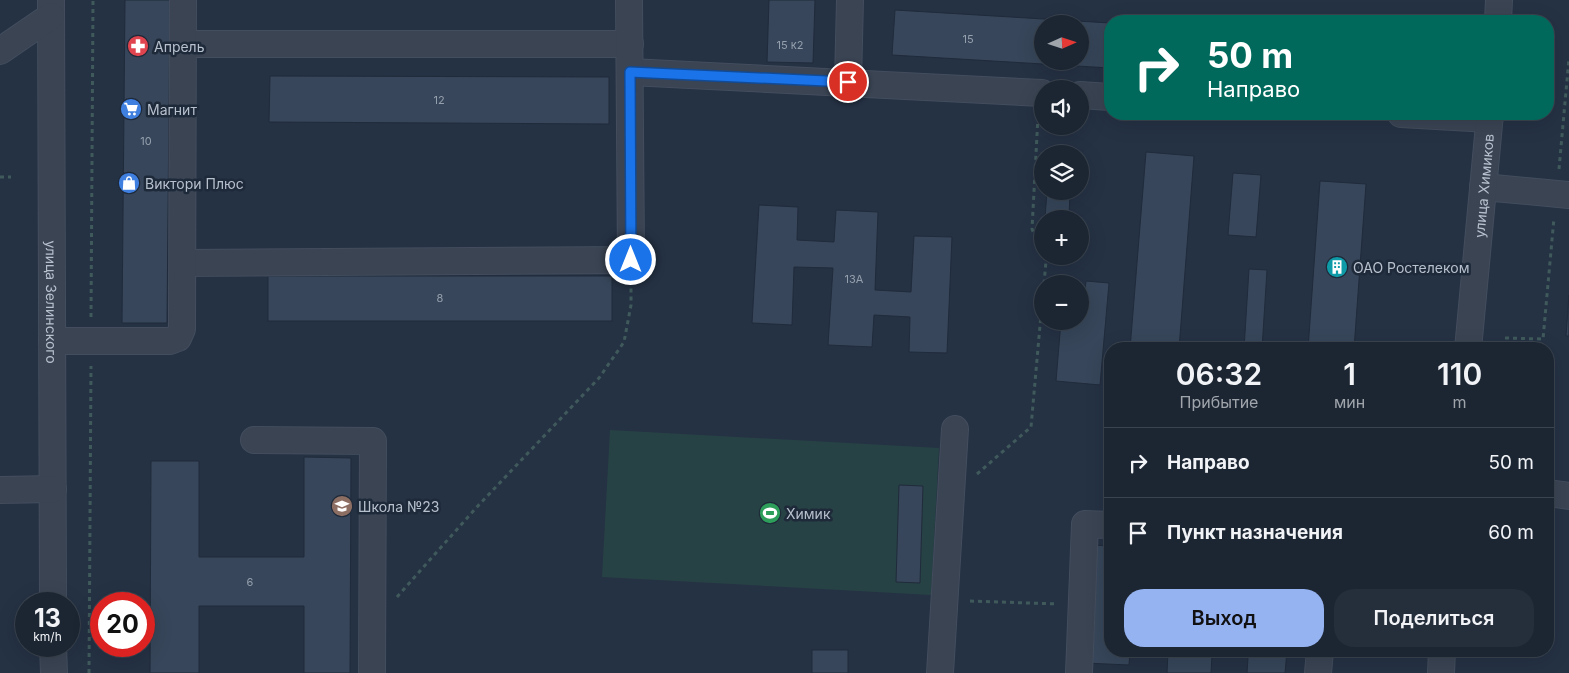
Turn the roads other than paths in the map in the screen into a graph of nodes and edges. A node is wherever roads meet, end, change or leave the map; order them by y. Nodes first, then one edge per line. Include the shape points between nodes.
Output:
1 (183, 0) edge
2 (630, 0) edge
3 (850, 0) edge
4 (1499, 0) edge
5 (51, 8) edge
6 (1498, 15) edge
7 (183, 44) junction
8 (630, 44) junction
9 (0, 50) edge
10 (630, 72) junction
11 (848, 82) junction
12 (1034, 93) edge
13 (1089, 96) edge
14 (1104, 97) edge
15 (1490, 120) edge
16 (1483, 188) junction
17 (1569, 195) edge
18 (182, 262) junction
19 (52, 341) junction
20 (1469, 342) edge
21 (954, 429) dead end
22 (254, 440) dead end
23 (0, 490) edge
24 (53, 490) junction
25 (1554, 494) edge
26 (1569, 496) edge
27 (1104, 525) edge
28 (53, 592) edge
29 (53, 657) edge
30 (1319, 657) edge
31 (1442, 657) edge
32 (54, 673) edge
33 (372, 673) edge
34 (940, 673) edge
35 (1078, 673) edge
36 (1318, 673) edge
37 (1441, 673) edge

1 - 7 street
2 - 8 street
3 - 11 street
4 - 6 street
5 - 9 street
5 - 19 street, улица Зелинского
7 - 8 street
7 - 18 street
8 - 10 street
10 - 11 street
10 - 18 street via 631,260
11 - 12 street
13 - 14 street
15 - 16 street, улица Химиков
16 - 17 street
16 - 20 street, улица Химиков
18 - 19 street via 182,330 178,338 170,341
19 - 24 street, улица Зелинского
21 - 34 street
22 - 33 street via 373,441
23 - 24 street
24 - 28 street, улица Зелинского
25 - 26 street
27 - 35 street via 1085,524
29 - 32 street
30 - 36 street
31 - 37 street

